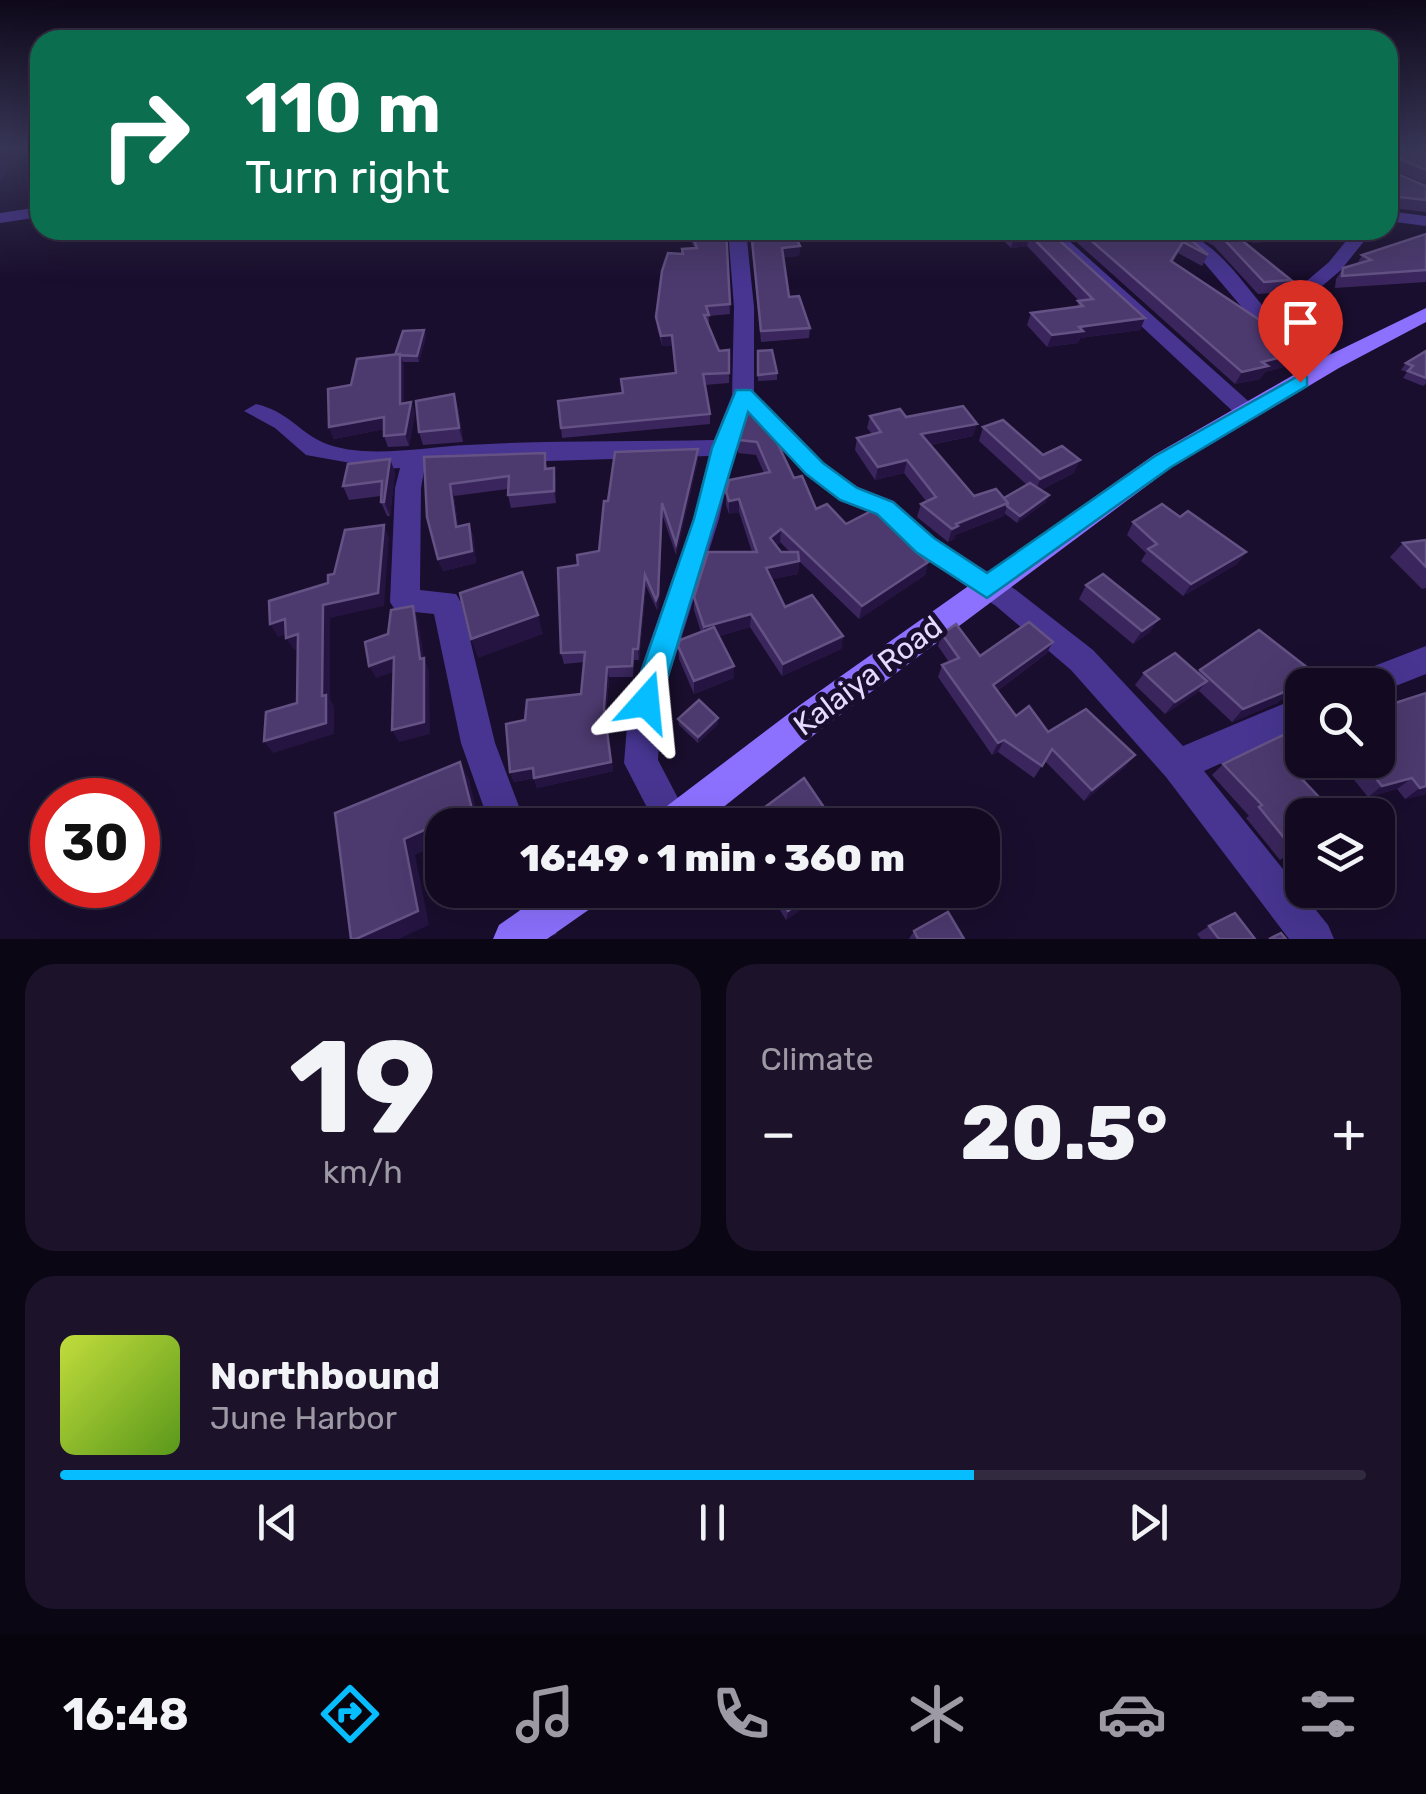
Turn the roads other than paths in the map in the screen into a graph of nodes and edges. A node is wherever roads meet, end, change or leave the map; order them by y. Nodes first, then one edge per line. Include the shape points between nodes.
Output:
1 (30, 214) edge
2 (1398, 217) edge
3 (0, 218) edge
4 (1426, 220) edge
5 (737, 240) edge
6 (1058, 240) edge
7 (1189, 240) edge
8 (1356, 240) edge
9 (1426, 314) edge
10 (1271, 327) junction
11 (1331, 363) junction
12 (744, 395) junction
13 (256, 411) dead end
14 (1248, 412) junction
15 (723, 448) junction
16 (414, 459) junction
17 (987, 587) junction
18 (1426, 660) edge
19 (1395, 672) edge
20 (1285, 718) edge
21 (1178, 765) junction
22 (502, 808) edge
23 (664, 808) edge
24 (694, 808) edge
25 (1314, 939) edge

1 - 3 street
2 - 4 street
5 - 12 street
6 - 14 street
7 - 10 street
8 - 10 street
9 - 11 main road, Kalaiya Road
10 - 11 street
11 - 14 main road, Kalaiya Road
12 - 15 street
12 - 17 street via 814,469 849,494 885,508
13 - 16 street via 324,452
14 - 17 main road, Kalaiya Road via 1163,461
15 - 16 street
15 - 23 street via 646,702 641,764
16 - 22 street via 404,602 446,602 478,742
17 - 21 street via 1082,660
17 - 24 main road, Kalaiya Road
18 - 19 street
20 - 21 street
21 - 25 street

